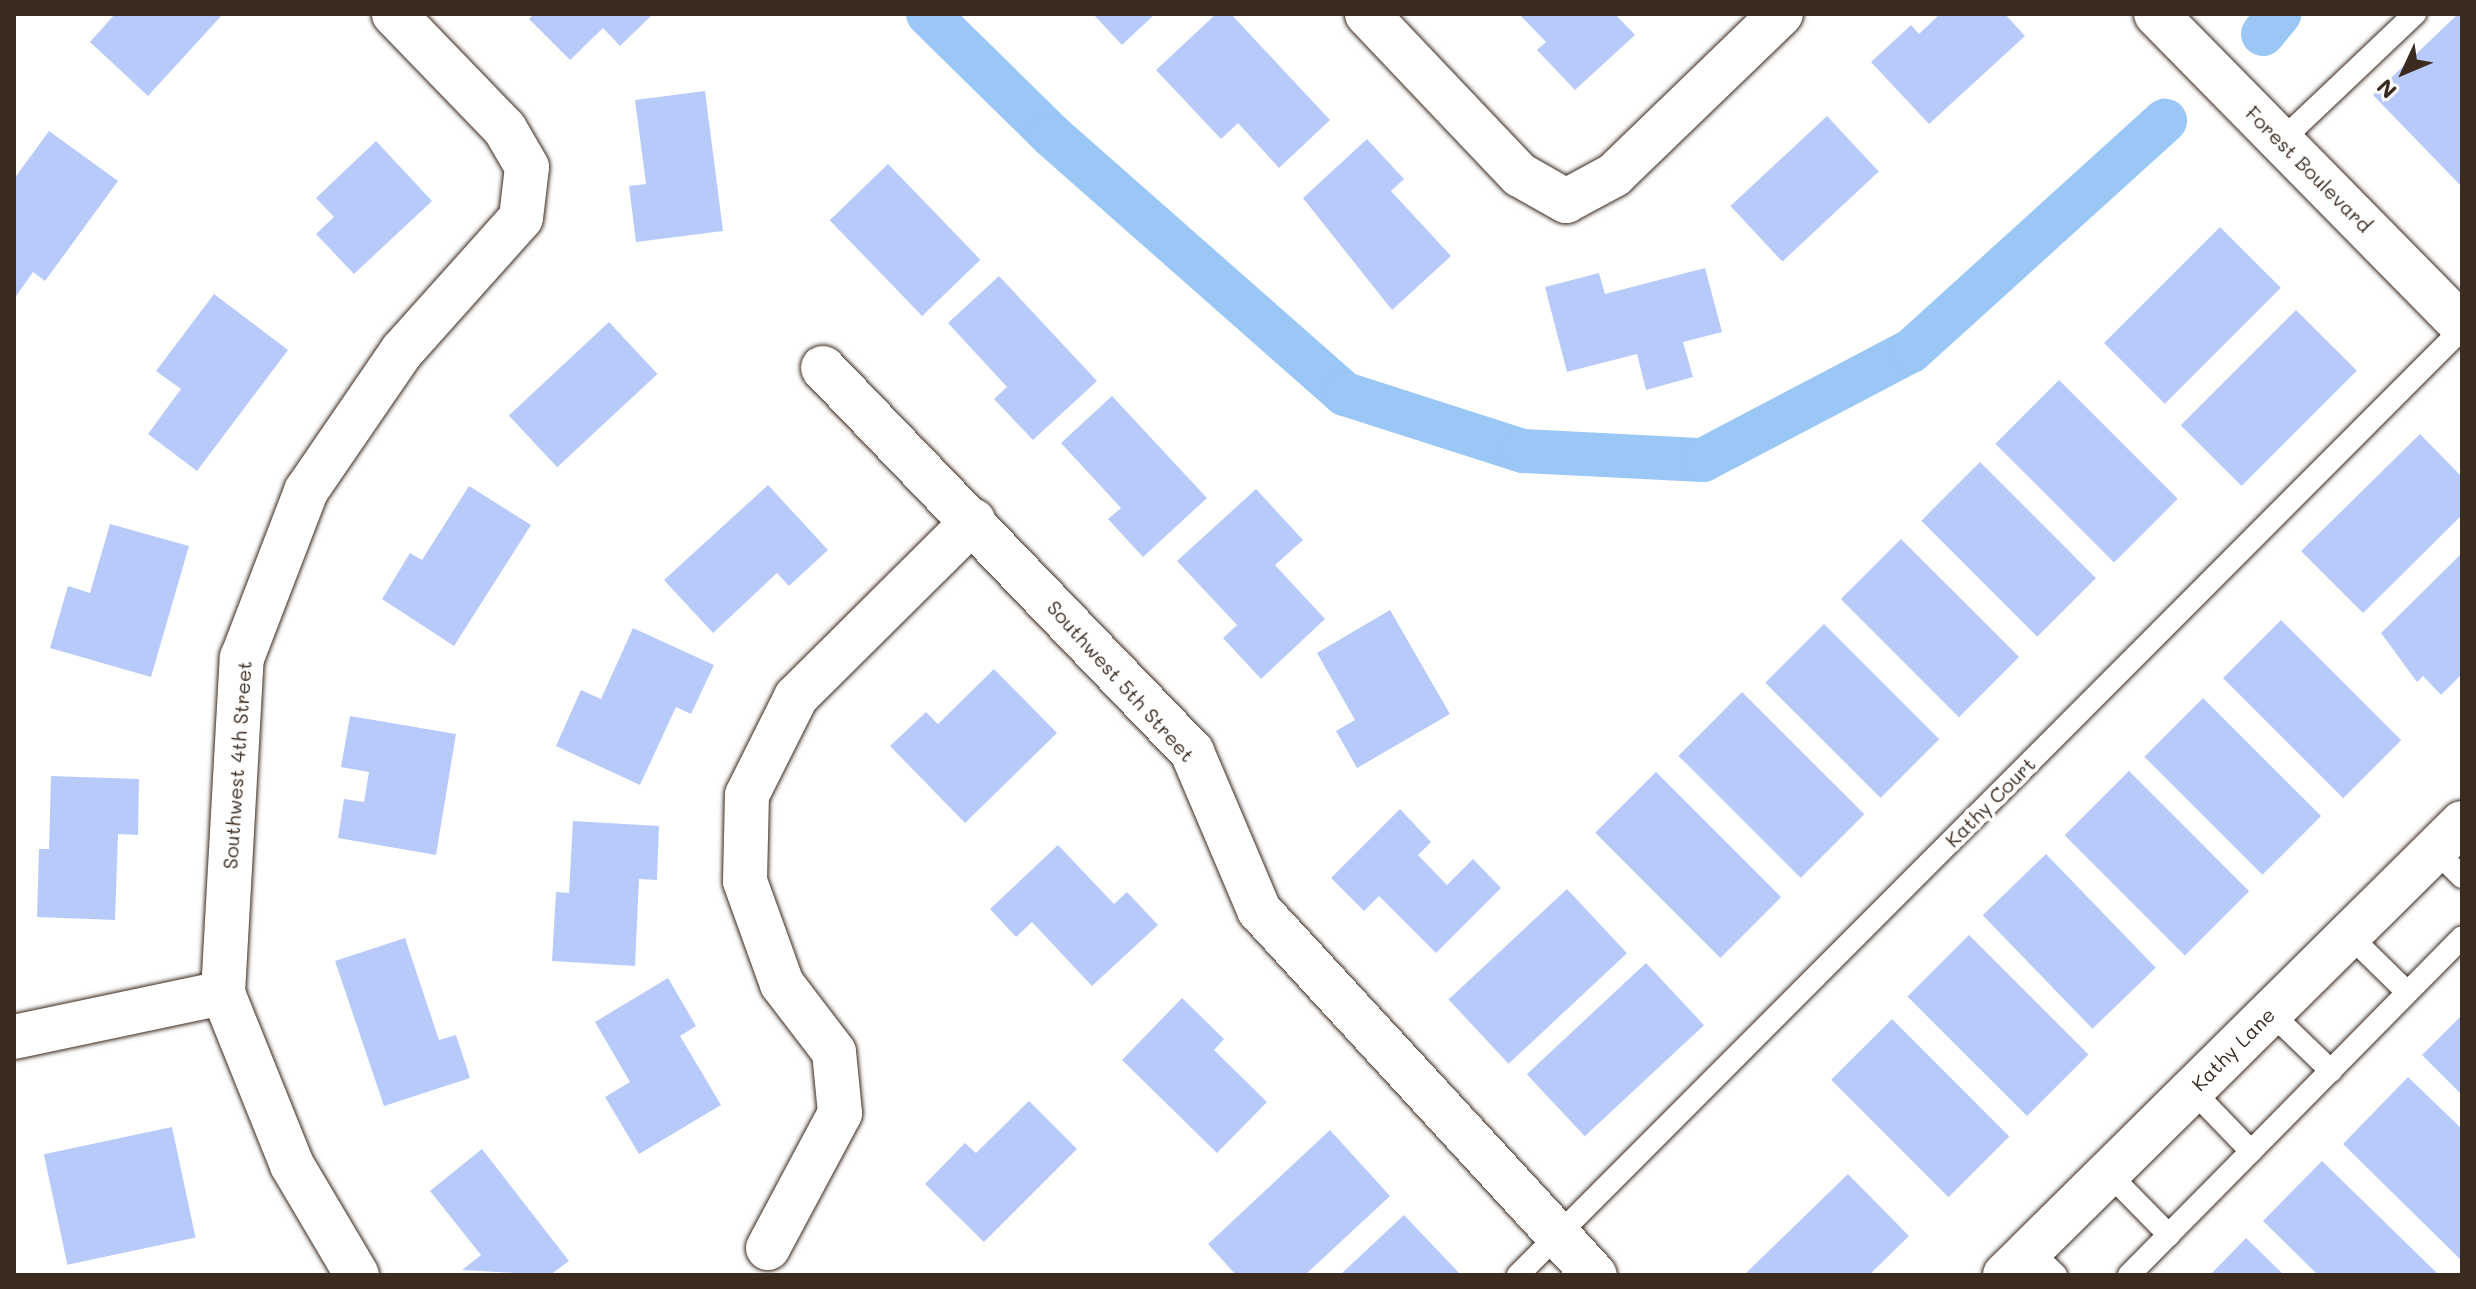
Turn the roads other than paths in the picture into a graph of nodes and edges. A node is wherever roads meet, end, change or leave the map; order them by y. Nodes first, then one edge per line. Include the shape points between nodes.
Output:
1 (394, 14) edge
2 (1367, 14) edge
3 (1781, 14) edge
4 (2156, 14) edge
5 (2415, 14) edge
6 (2281, 141) junction
7 (2462, 327) edge
8 (823, 368) dead end
9 (973, 521) junction
10 (2453, 850) edge
11 (2349, 935) junction
12 (2462, 937) edge
13 (2407, 992) junction
14 (223, 993) junction
15 (2270, 1012) junction
16 (14, 1037) edge
17 (2331, 1071) junction
18 (2192, 1090) junction
19 (2251, 1151) junction
20 (2108, 1173) junction
21 (1557, 1235) junction
22 (2169, 1235) junction
23 (768, 1248) dead end
24 (2030, 1267) edge
25 (357, 1275) edge
26 (1518, 1275) edge
27 (1595, 1275) edge
28 (2129, 1275) edge

1 - 14 street, Southwest 4th Street via 505,129 527,167 521,218 402,351 306,491 242,658
2 - 3 street via 1520,175 1566,201 1614,175
4 - 6 street, Forest Boulevard
5 - 6 lane
6 - 7 street, Forest Boulevard
7 - 21 lane, Kathy Court
8 - 9 street, Southwest 5th Street
9 - 21 street, Southwest 5th Street via 1192,752 1259,910
9 - 23 street via 796,697 747,795 745,881 782,984 834,1052 840,1113
10 - 11 street, Kathy Lane
11 - 13 lane
11 - 15 street, Kathy Lane
12 - 13 lane
13 - 17 lane
14 - 16 street
14 - 25 street, Southwest 4th Street via 292,1165
15 - 17 lane
15 - 18 street, Kathy Lane
17 - 19 lane
18 - 19 lane
18 - 20 street, Kathy Lane
19 - 22 lane
20 - 22 lane
20 - 24 street, Kathy Lane
21 - 26 lane, Kathy Court
21 - 27 street, Southwest 5th Street
22 - 28 lane

